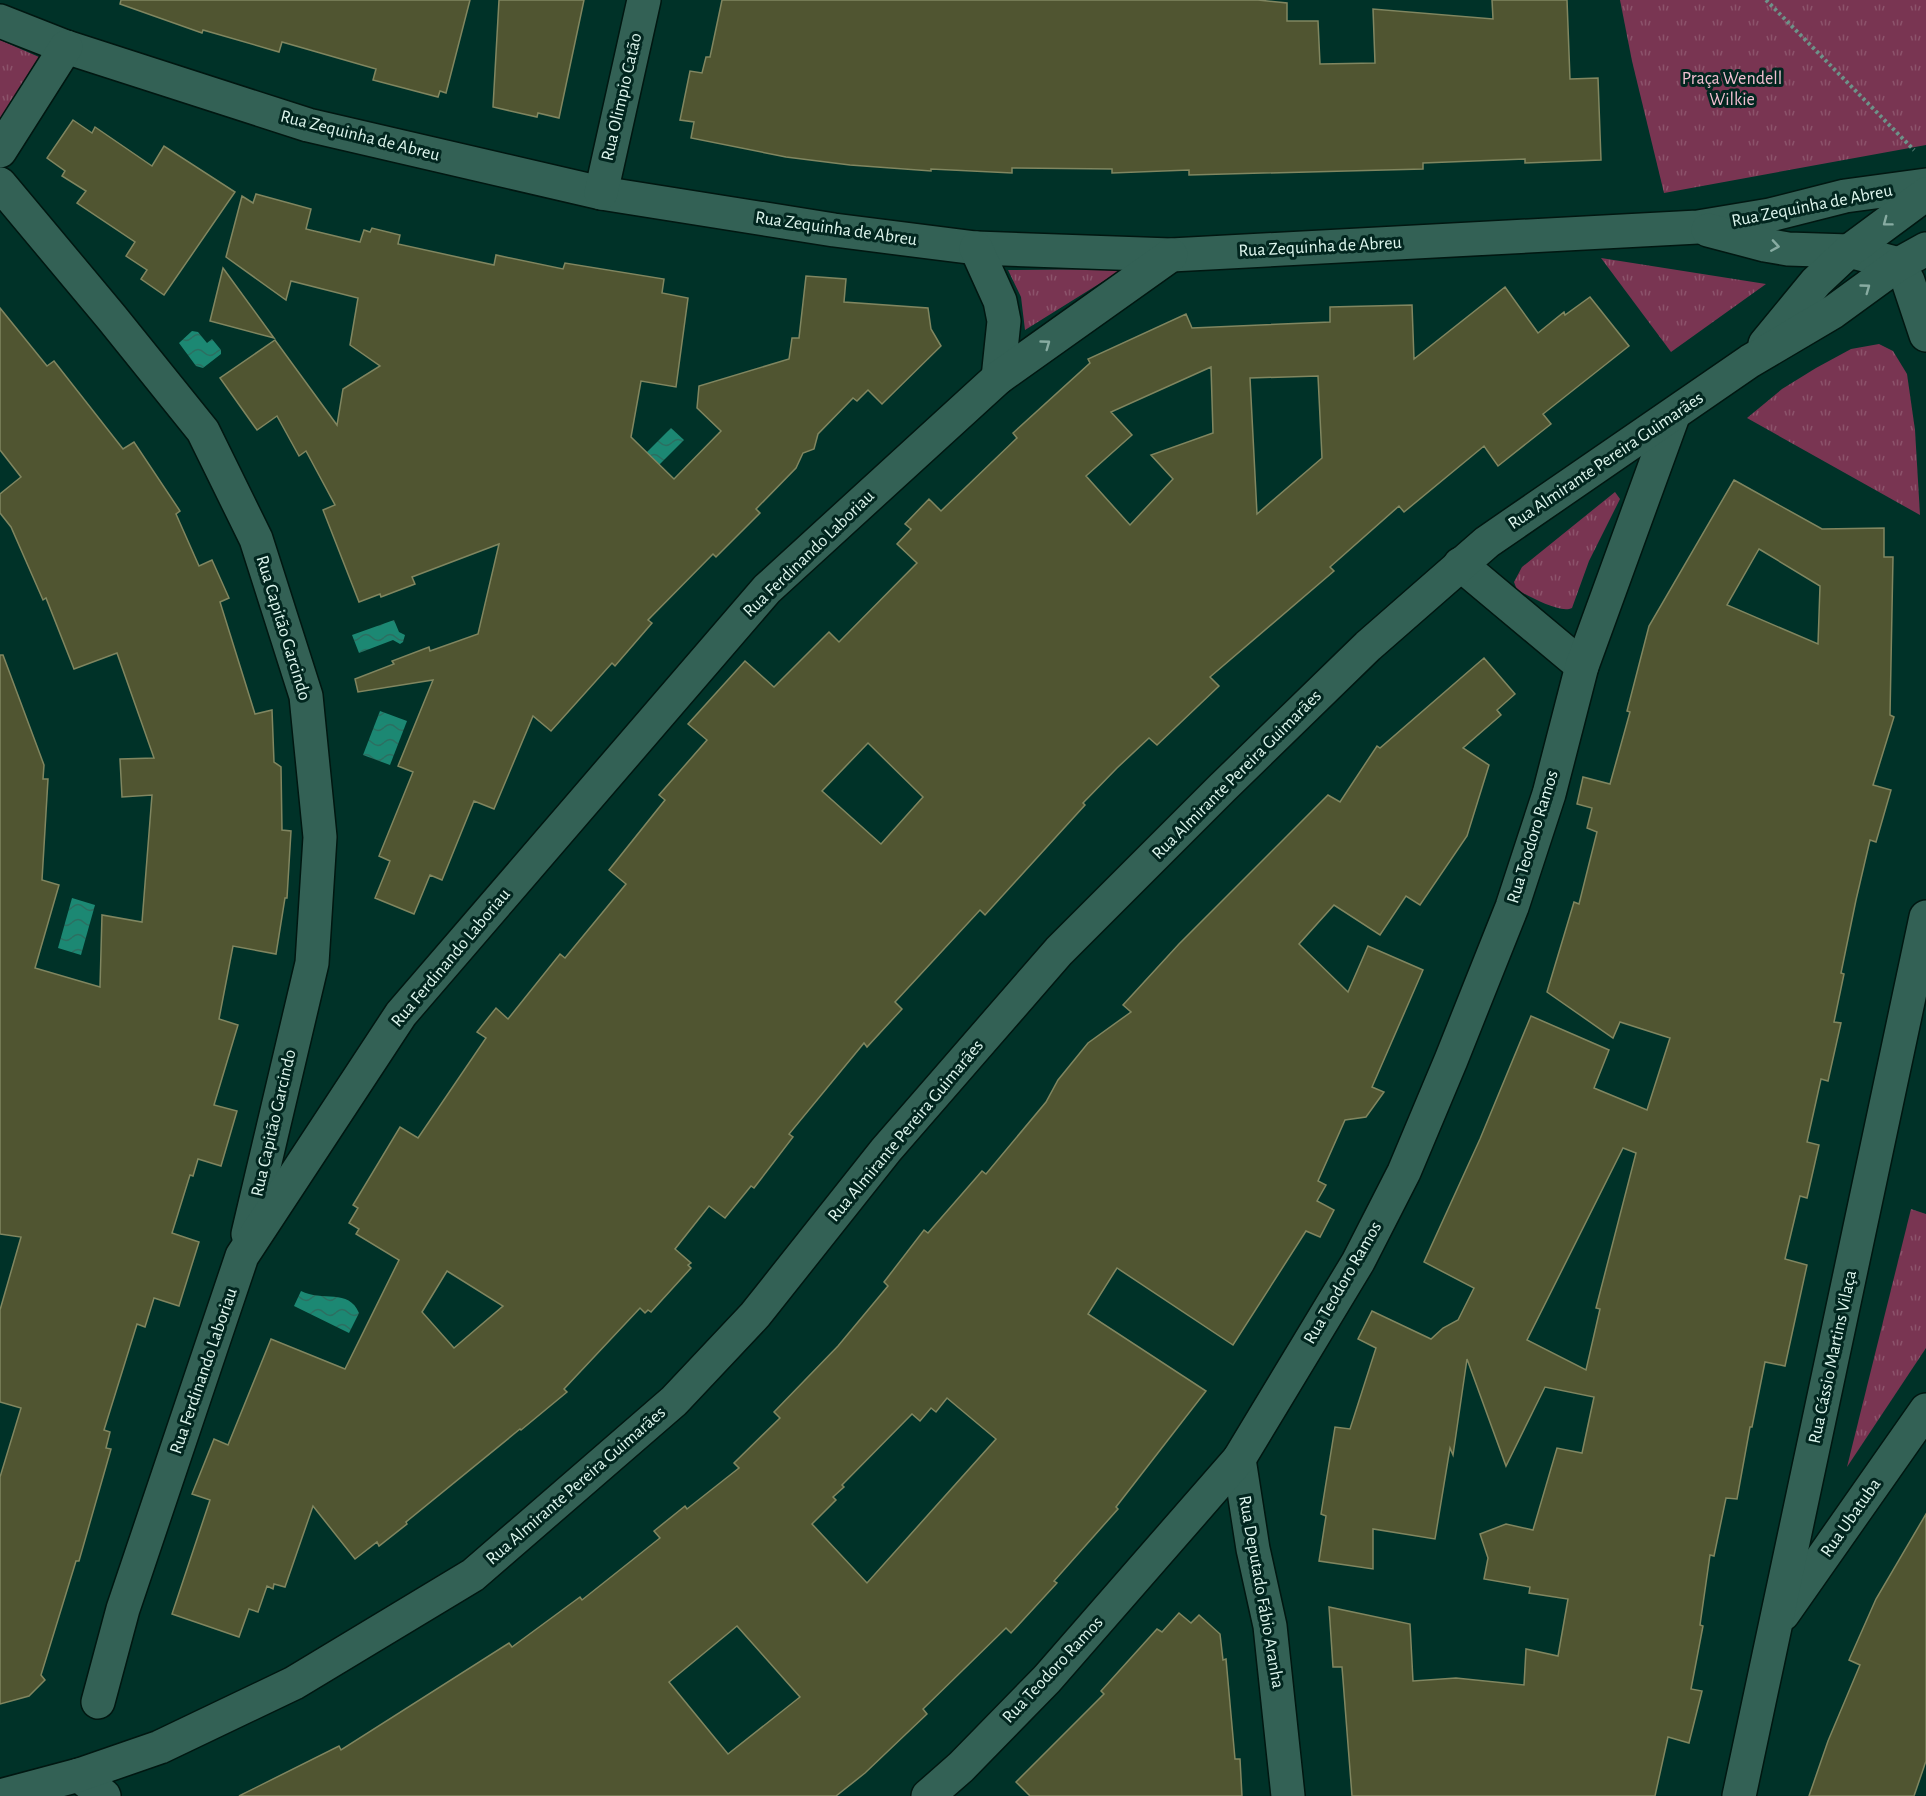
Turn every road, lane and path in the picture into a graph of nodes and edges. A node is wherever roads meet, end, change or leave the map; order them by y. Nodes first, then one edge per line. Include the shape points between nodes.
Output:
1 (644, 0) edge
2 (1766, 0) edge
3 (0, 21) edge
4 (66, 47) junction
5 (0, 151) edge
6 (1923, 170) edge
7 (0, 184) edge
8 (601, 193) junction
9 (1926, 194) edge
10 (1698, 227) junction
11 (976, 248) junction
12 (1849, 251) junction
13 (1171, 255) junction
14 (1913, 257) edge
15 (1926, 335) edge
16 (1750, 361) junction
17 (998, 378) junction
18 (1674, 416) junction
19 (1460, 564) junction
20 (1582, 666) junction
21 (1926, 917) edge
22 (242, 1256) junction
23 (1926, 1410) edge
24 (1239, 1459) junction
25 (1776, 1625) junction
26 (98, 1702) dead end
27 (79, 1775) junction
28 (0, 1796) edge
29 (104, 1796) edge
30 (928, 1796) edge
31 (1288, 1796) edge
32 (1739, 1796) edge

1 - 8 street, Rua Olimpio Catão
2 - 6 path
3 - 4 street, Rua Zequinha de Abreu
4 - 5 street
4 - 8 street, Rua Zequinha de Abreu via 308,125
6 - 10 street, Rua Zequinha de Abreu via 1845,196 1770,215
7 - 22 street, Rua Capitão Garcindo via 202,431 256,539 306,696 320,837 312,963
8 - 11 street, Rua Zequinha de Abreu
9 -> 12 street, Rua Almirante Pereira Guimarães
10 -> 12 street, Rua Zequinha de Abreu via 1777,247
10 - 13 street, Rua Zequinha de Abreu
11 - 13 street, Rua Zequinha de Abreu
11 - 17 street via 1000,301 1004,321
12 - 14 street, Rua Zequinha de Abreu
12 - 16 street, Rua Almirante Pereira Guimarães via 1816,282
17 -> 13 street, Rua Ferdinando Laboriau
14 - 15 street via 1908,281
16 -> 14 street, Rua Almirante Pereira Guimarães via 1833,312
16 - 18 street, Rua Almirante Pereira Guimarães
17 - 22 street, Rua Ferdinando Laboriau via 759,598 401,1014
18 - 19 street, Rua Almirante Pereira Guimarães
18 - 20 street, Rua Teodoro Ramos
19 - 20 street
19 - 27 street, Rua Almirante Pereira Guimarães via 1368,646 1059,951 886,1150 755,1315 648,1424 473,1575 294,1683 160,1747
20 - 24 street, Rua Teodoro Ramos via 1548,794 1512,907 1404,1172 1358,1262
21 - 25 street, Rua Cássio Martins Vilaça
22 - 26 street, Rua Ferdinando Laboriau via 123,1610
23 - 25 street, Rua Ubatuba
24 - 30 street, Rua Teodoro Ramos via 1047,1680
24 - 31 street, Rua Deputado Fábio Aranha via 1270,1626
25 - 32 street, Rua Cássio Martins Vilaça
27 - 28 street, Rua Almirante Pereira Guimarães
27 - 29 street

